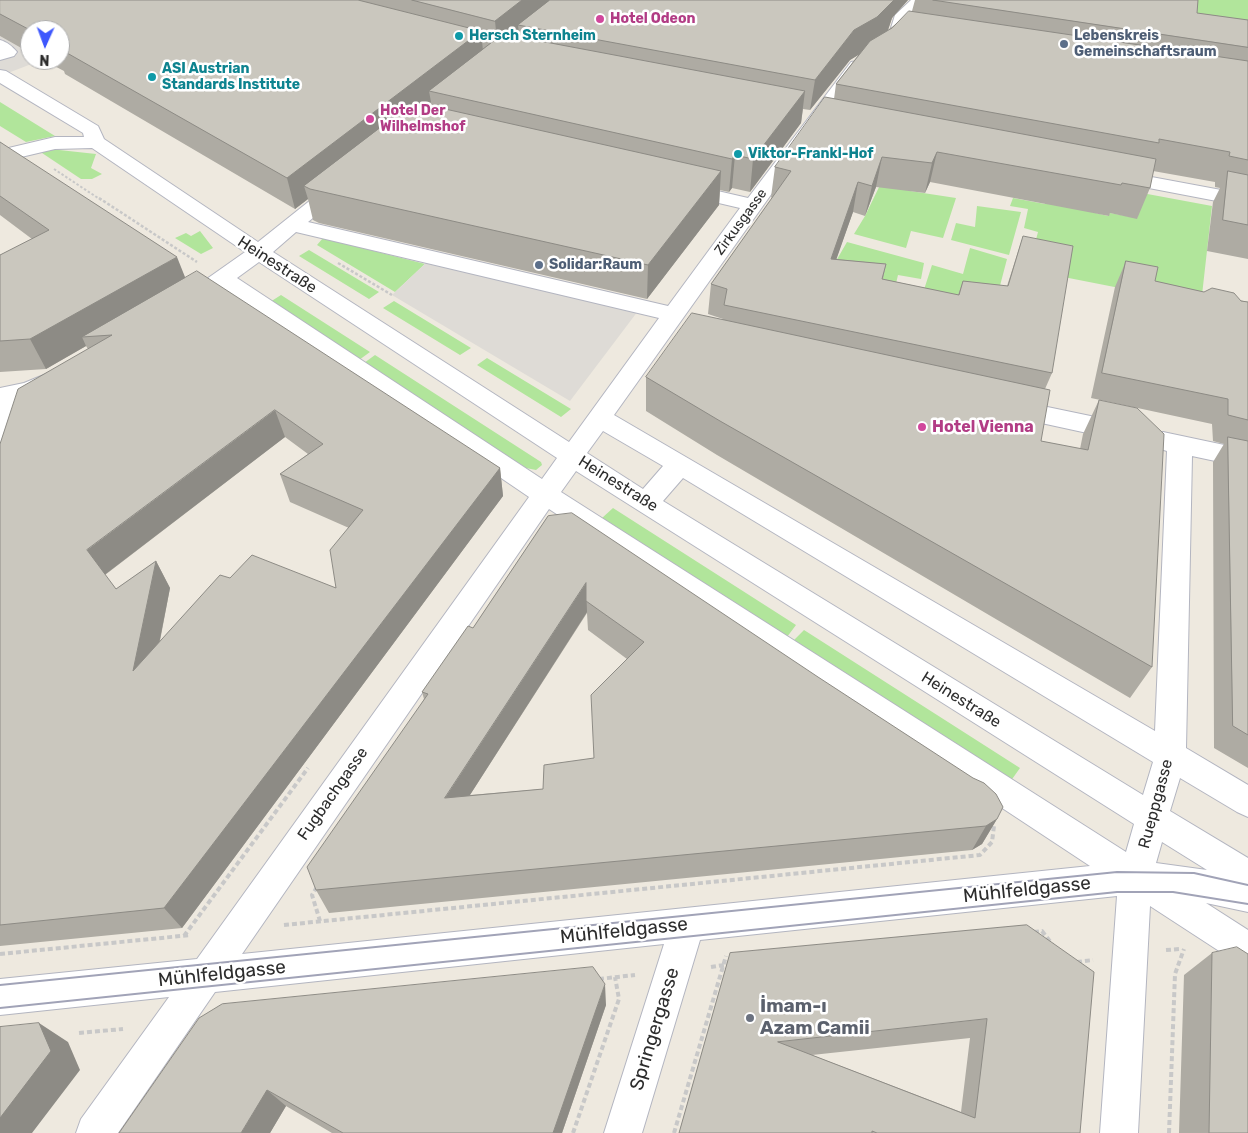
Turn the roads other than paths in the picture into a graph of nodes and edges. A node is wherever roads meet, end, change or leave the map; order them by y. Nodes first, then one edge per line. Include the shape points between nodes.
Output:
1 (920, 0) edge
2 (0, 45) edge
3 (0, 55) edge
4 (1, 76) edge
5 (96, 142) junction
6 (0, 156) edge
7 (1096, 172) edge
8 (354, 175) edge
9 (666, 185) edge
10 (1248, 201) edge
11 (753, 205) junction
12 (292, 225) junction
13 (258, 253) junction
14 (223, 279) junction
15 (192, 299) edge
16 (667, 323) junction
17 (689, 338) edge
18 (68, 370) edge
19 (6, 396) edge
20 (987, 403) edge
21 (599, 418) junction
22 (0, 435) edge
23 (1180, 444) junction
24 (572, 456) junction
25 (1248, 459) edge
26 (680, 464) junction
27 (545, 494) junction
28 (647, 502) junction
29 (1170, 756) junction
30 (1248, 802) edge
31 (1152, 818) junction
32 (1248, 877) edge
33 (1135, 878) junction
34 (1248, 895) edge
35 (688, 924) junction
36 (1248, 950) edge
37 (205, 976) junction
38 (0, 997) edge
39 (95, 1133) edge
40 (623, 1133) edge
41 (1118, 1133) edge

1 - 11 street, Zirkusgasse via 901,19 908,33 858,66
2 - 3 street via 8,52
4 - 5 street, Heinestraße via 91,130
5 - 6 street via 55,143
5 - 13 street, Heinestraße
7 - 10 street
8 - 12 street
9 - 11 street
11 - 16 street, Zirkusgasse
12 - 13 street
12 - 16 street
13 - 14 street
13 - 24 street, Heinestraße
14 - 15 street
14 - 27 street
16 - 17 street
16 - 21 street, Zirkusgasse
18 - 19 street via 46,382
19 - 22 street
20 - 23 street
21 - 24 street, Zirkusgasse
21 - 26 street
23 - 25 street
23 - 29 street, Rueppgasse
24 - 27 street, Fugbachgasse
24 - 28 street, Heinestraße
26 - 28 street
26 - 29 street
27 - 33 street
27 - 37 street, Fugbachgasse
28 - 31 street, Heinestraße
29 - 30 street
29 - 31 street, Rueppgasse
31 - 32 street, Heinestraße
31 - 33 street, Rueppgasse
33 - 34 street, Mühlfeldgasse via 1184,882
33 - 35 street, Mühlfeldgasse
33 - 36 street
33 - 41 street, Rueppgasse
35 - 37 street, Mühlfeldgasse
35 - 40 street, Springergasse
37 - 38 street, Mühlfeldgasse
37 - 39 street, Fugbachgasse

